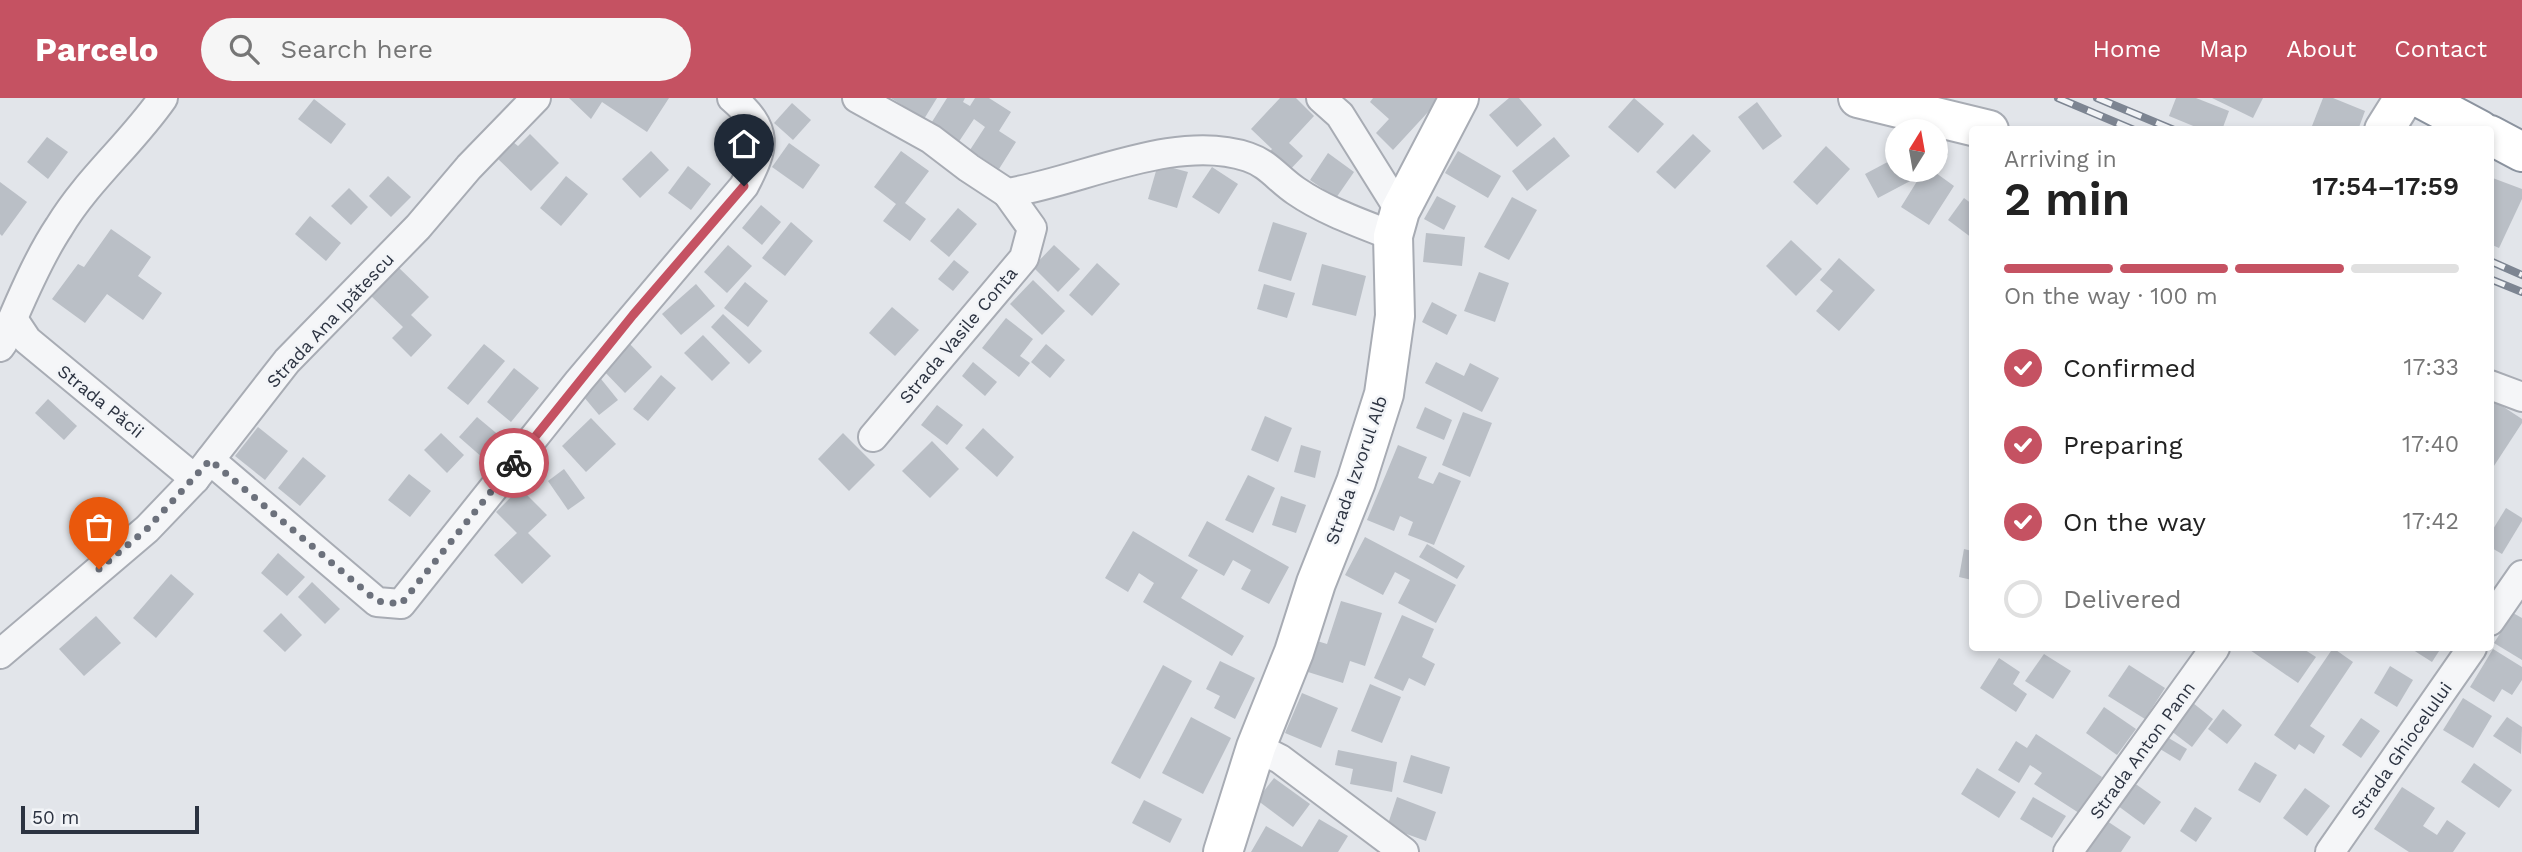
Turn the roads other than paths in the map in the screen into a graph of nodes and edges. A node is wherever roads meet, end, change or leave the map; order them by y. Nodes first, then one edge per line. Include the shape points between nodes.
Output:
1 (163, 98) edge
2 (536, 98) edge
3 (732, 98) edge
4 (857, 98) edge
5 (1321, 98) edge
6 (1459, 98) edge
7 (1858, 98) edge
8 (2404, 98) edge
9 (2420, 98) edge
10 (1973, 126) edge
11 (2386, 126) edge
12 (2472, 126) edge
13 (2494, 137) edge
14 (2522, 152) edge
15 (1007, 193) junction
16 (1396, 223) junction
17 (13, 319) junction
18 (0, 347) edge
19 (2494, 386) edge
20 (2522, 397) edge
21 (873, 437) dead end
22 (202, 469) junction
23 (2522, 575) edge
24 (2494, 615) edge
25 (2213, 651) edge
26 (2470, 651) edge
27 (0, 654) edge
28 (1256, 747) junction
29 (1223, 852) edge
30 (1404, 852) edge
31 (2068, 852) edge
32 (2330, 852) edge

1 - 17 street via 64,219
2 - 22 street, Strada Ana Ipătescu via 287,361
3 - 22 street, Strada Păcii via 746,110 762,136 744,186 552,413 401,604 386,604 367,594
4 - 15 street via 931,139
5 - 16 street via 1340,115
6 - 16 main road
7 - 10 main road
8 - 11 main road
9 - 12 main road
13 - 14 main road
15 - 16 street via 1129,161 1193,150 1227,151 1267,164 1294,190 1338,214
15 - 21 street, Strada Vasile Conta via 1032,228 1024,258
16 - 28 main road, Strada Izvorul Alb via 1395,316 1384,394 1356,482
17 - 18 street
17 - 22 street, Strada Păcii via 27,340
19 - 20 street
22 - 27 street, Strada Ana Ipătescu via 147,529
23 - 24 street
25 - 31 street, Strada Anton Pann
26 - 32 street, Strada Ghiocelului
28 - 29 main road, Strada Izvorul Alb
28 - 30 street via 1280,758

